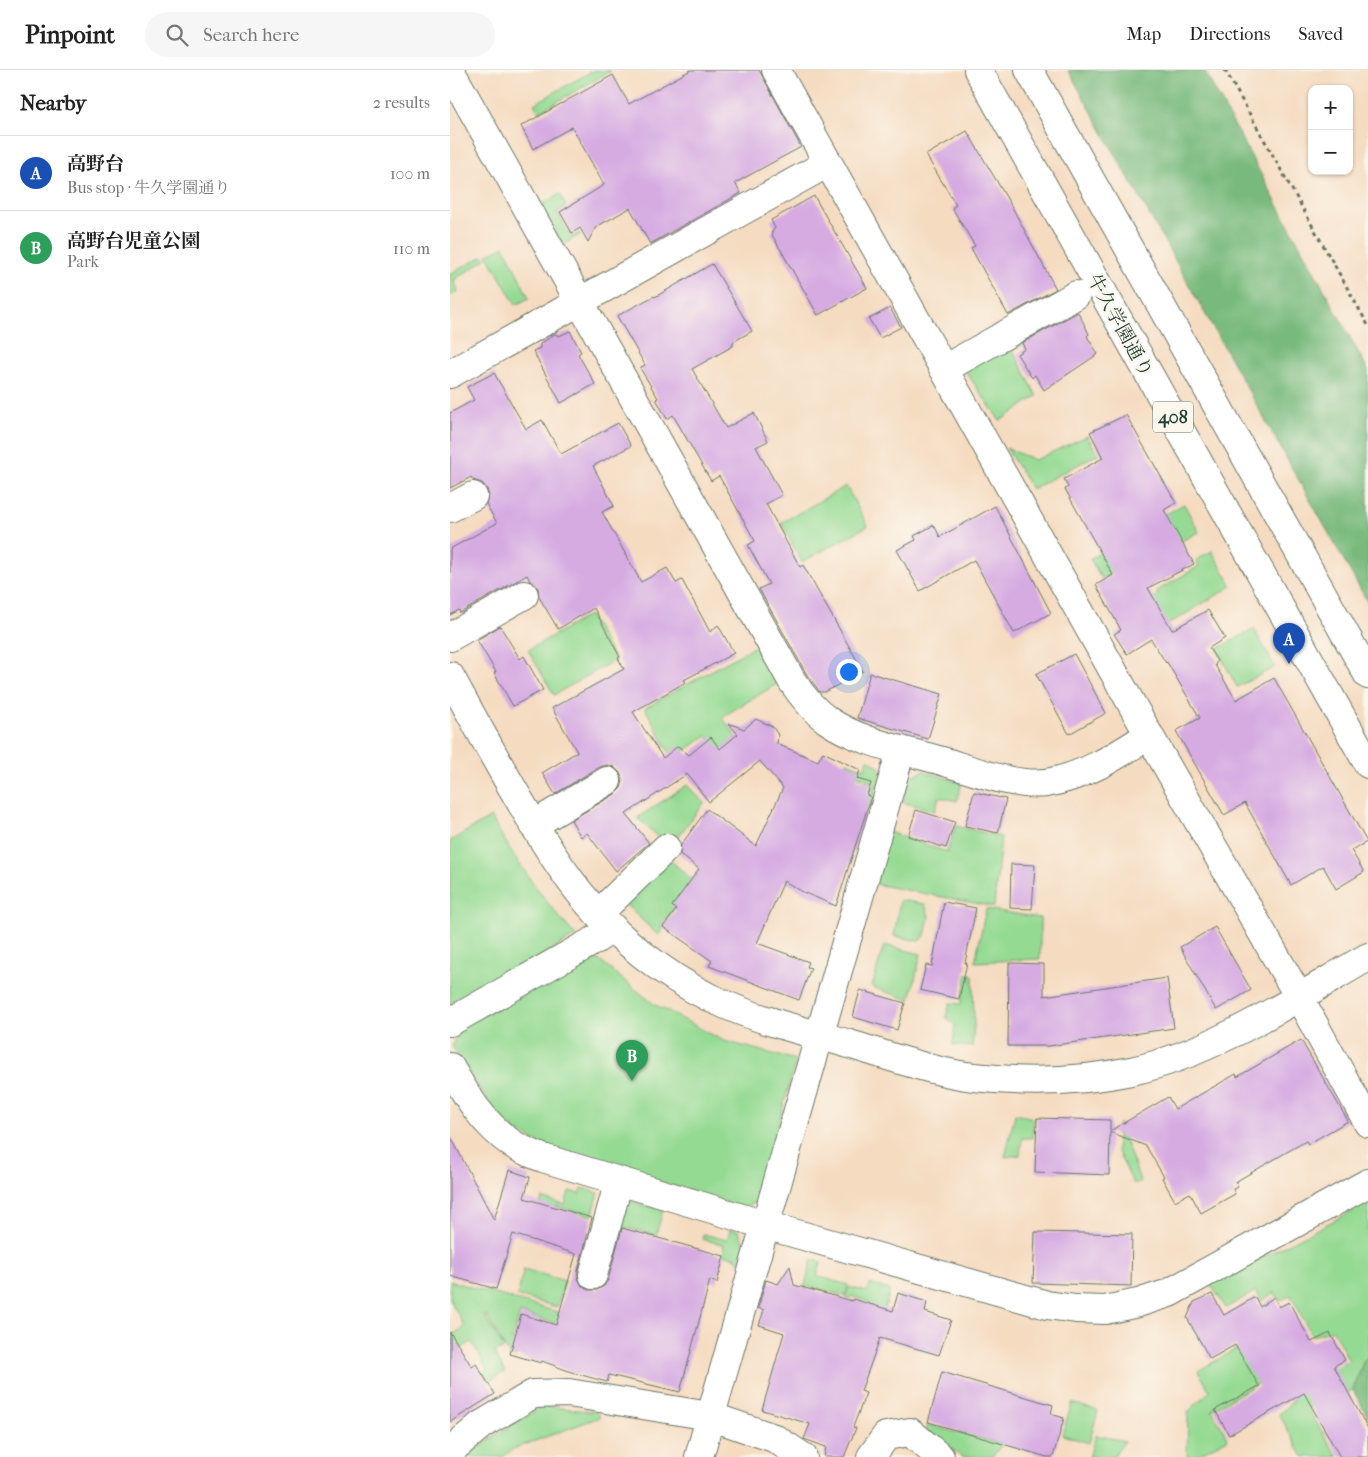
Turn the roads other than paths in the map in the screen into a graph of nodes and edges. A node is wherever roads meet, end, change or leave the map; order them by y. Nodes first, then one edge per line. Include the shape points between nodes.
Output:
1 (450, 70) edge
2 (776, 70) edge
3 (978, 70) edge
4 (1029, 70) edge
5 (828, 163) junction
6 (1076, 296) dead end
7 (579, 302) junction
8 (944, 370) junction
9 (450, 374) edge
10 (524, 595) dead end
11 (450, 638) edge
12 (1368, 675) edge
13 (450, 676) edge
14 (1149, 735) junction
15 (901, 750) junction
16 (1368, 764) edge
17 (607, 781) dead end
18 (533, 825) junction
19 (666, 848) dead end
20 (605, 921) junction
21 (1368, 958) edge
22 (1299, 996) junction
23 (450, 1022) edge
24 (819, 1035) junction
25 (450, 1067) edge
26 (1368, 1123) edge
27 (619, 1181) junction
28 (1368, 1183) edge
29 (765, 1225) junction
30 (593, 1275) dead end
31 (710, 1416) junction
32 (450, 1451) edge
33 (699, 1457) edge
34 (803, 1457) edge
35 (871, 1457) edge
36 (940, 1457) edge

1 - 7 main road
2 - 5 main road
3 - 16 main road, 牛久学園通り / 408
4 - 12 main road, 408
5 - 7 main road
5 - 8 main road
6 - 8 main road
7 - 9 main road
7 - 15 main road via 806,701 843,729
8 - 14 main road
10 - 11 main road
13 - 18 main road
14 - 15 main road via 1079,774 1045,783 1016,782
14 - 22 main road
15 - 24 main road
17 - 18 main road
18 - 20 main road via 569,879
19 - 20 main road
20 - 23 main road via 595,940
20 - 24 main road via 675,977 698,991 756,1016
21 - 22 main road
22 - 24 main road via 1188,1053 1132,1071 1078,1080 1025,1081 972,1076 917,1064
22 - 26 main road
24 - 29 main road
25 - 27 main road via 468,1099 488,1124 513,1144 546,1159
27 - 29 main road
27 - 30 main road
28 - 29 main road via 1168,1293 1105,1310 1047,1306
29 - 31 main road
31 - 32 main road via 569,1393 533,1394 481,1425
31 - 33 main road
31 - 34 main road via 774,1438
35 - 36 main road via 886,1436 910,1432

